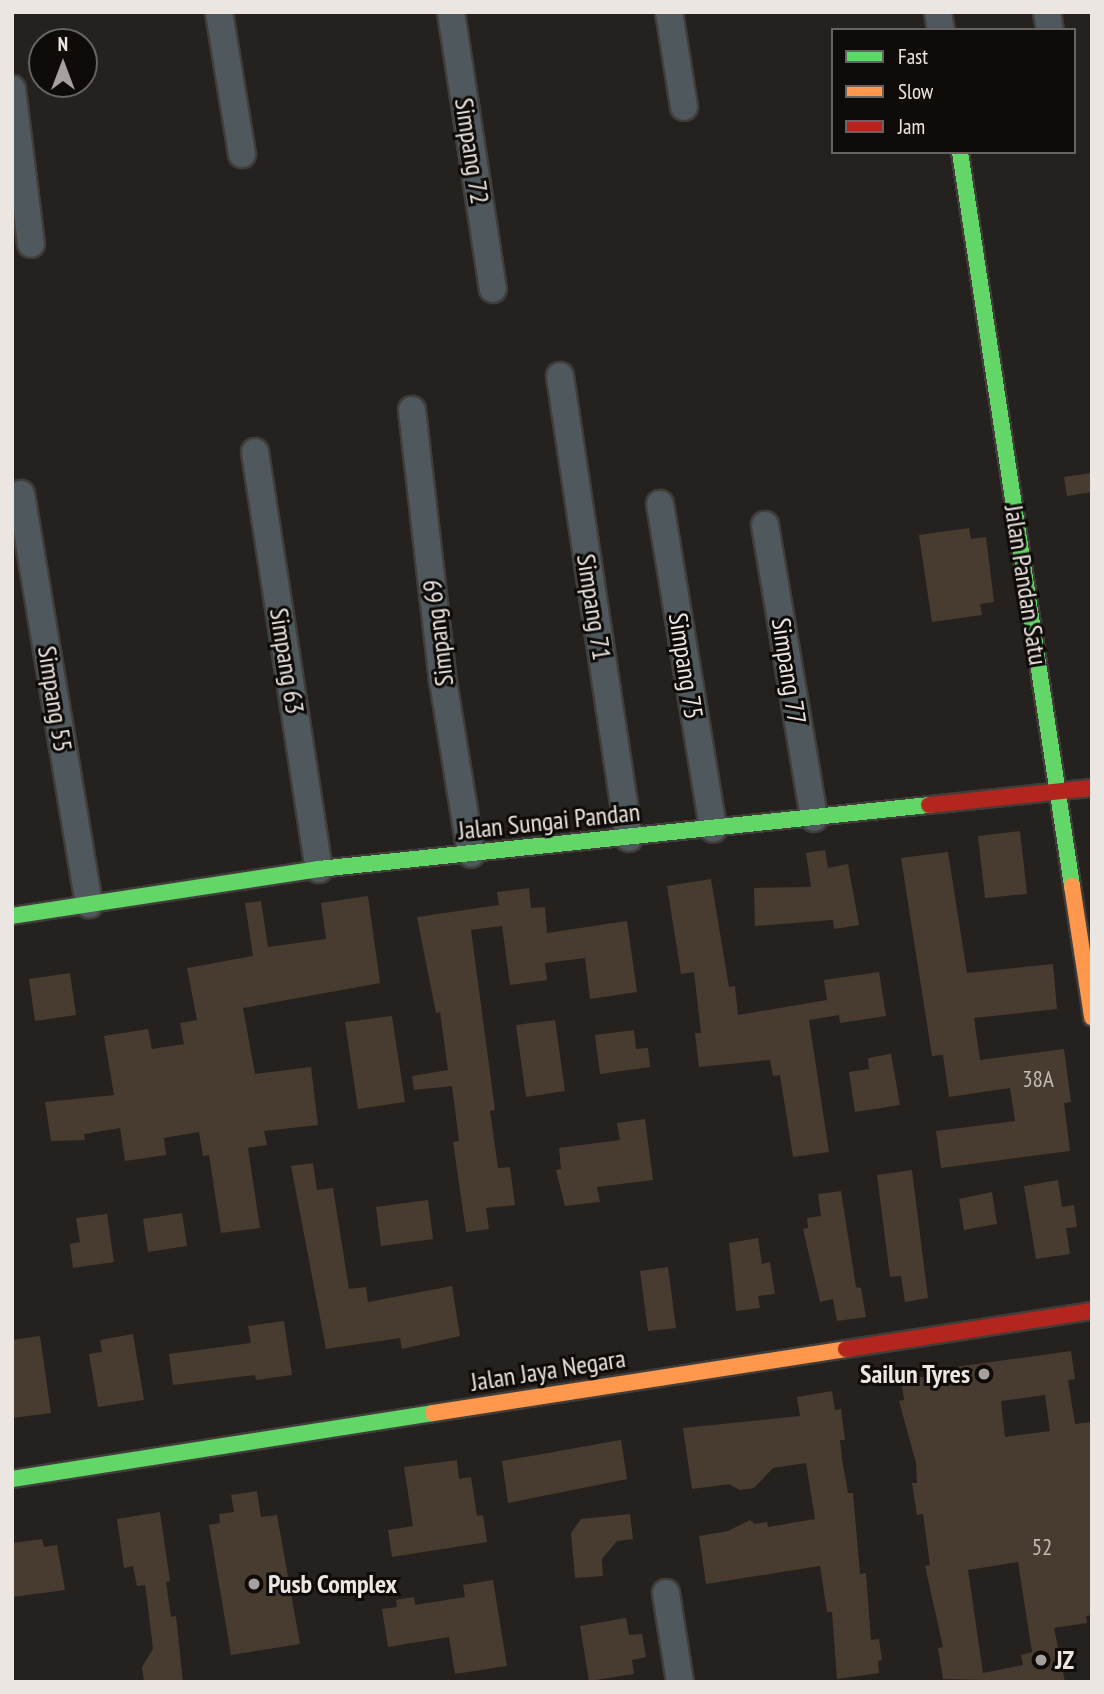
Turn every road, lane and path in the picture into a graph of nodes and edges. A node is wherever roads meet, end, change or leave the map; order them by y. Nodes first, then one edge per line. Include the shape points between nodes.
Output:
1 (219, 12) edge
2 (452, 12) edge
3 (669, 12) edge
4 (12, 89) edge
5 (684, 107) dead end
6 (242, 154) dead end
7 (960, 154) edge
8 (31, 244) dead end
9 (493, 289) dead end
10 (560, 376) dead end
11 (412, 410) dead end
12 (255, 452) dead end
13 (21, 494) dead end
14 (660, 504) dead end
15 (765, 525) dead end
16 (1092, 788) edge
17 (1059, 792) junction
18 (814, 818) junction
19 (713, 829) junction
20 (629, 838) junction
21 (471, 854) junction
22 (319, 869) junction
23 (89, 904) junction
24 (12, 916) edge
25 (1092, 1017) edge
26 (1092, 1311) edge
27 (12, 1479) edge
28 (666, 1593) dead end
29 (680, 1682) edge

1 - 6 street
2 - 9 street, Simpang 72
3 - 5 street
4 - 8 street
7 - 17 street, Jalan Pandan Satu
10 - 20 street, Simpang 71
11 - 21 street, Simpang 69 via 443,681
12 - 22 street, Simpang 63
13 - 23 street, Simpang 55
14 - 19 street, Simpang 75
15 - 18 street, Simpang 77
16 - 17 street, Jalan Sungai Pandan
17 - 18 street, Jalan Sungai Pandan
17 - 25 street, Jalan Pandan Satu
18 - 19 street, Jalan Sungai Pandan
19 - 20 street, Jalan Sungai Pandan
20 - 21 street, Jalan Sungai Pandan
21 - 22 street, Jalan Sungai Pandan
22 - 23 street, Jalan Sungai Pandan
23 - 24 street, Jalan Sungai Pandan
26 - 27 street, Jalan Jaya Negara
28 - 29 street

